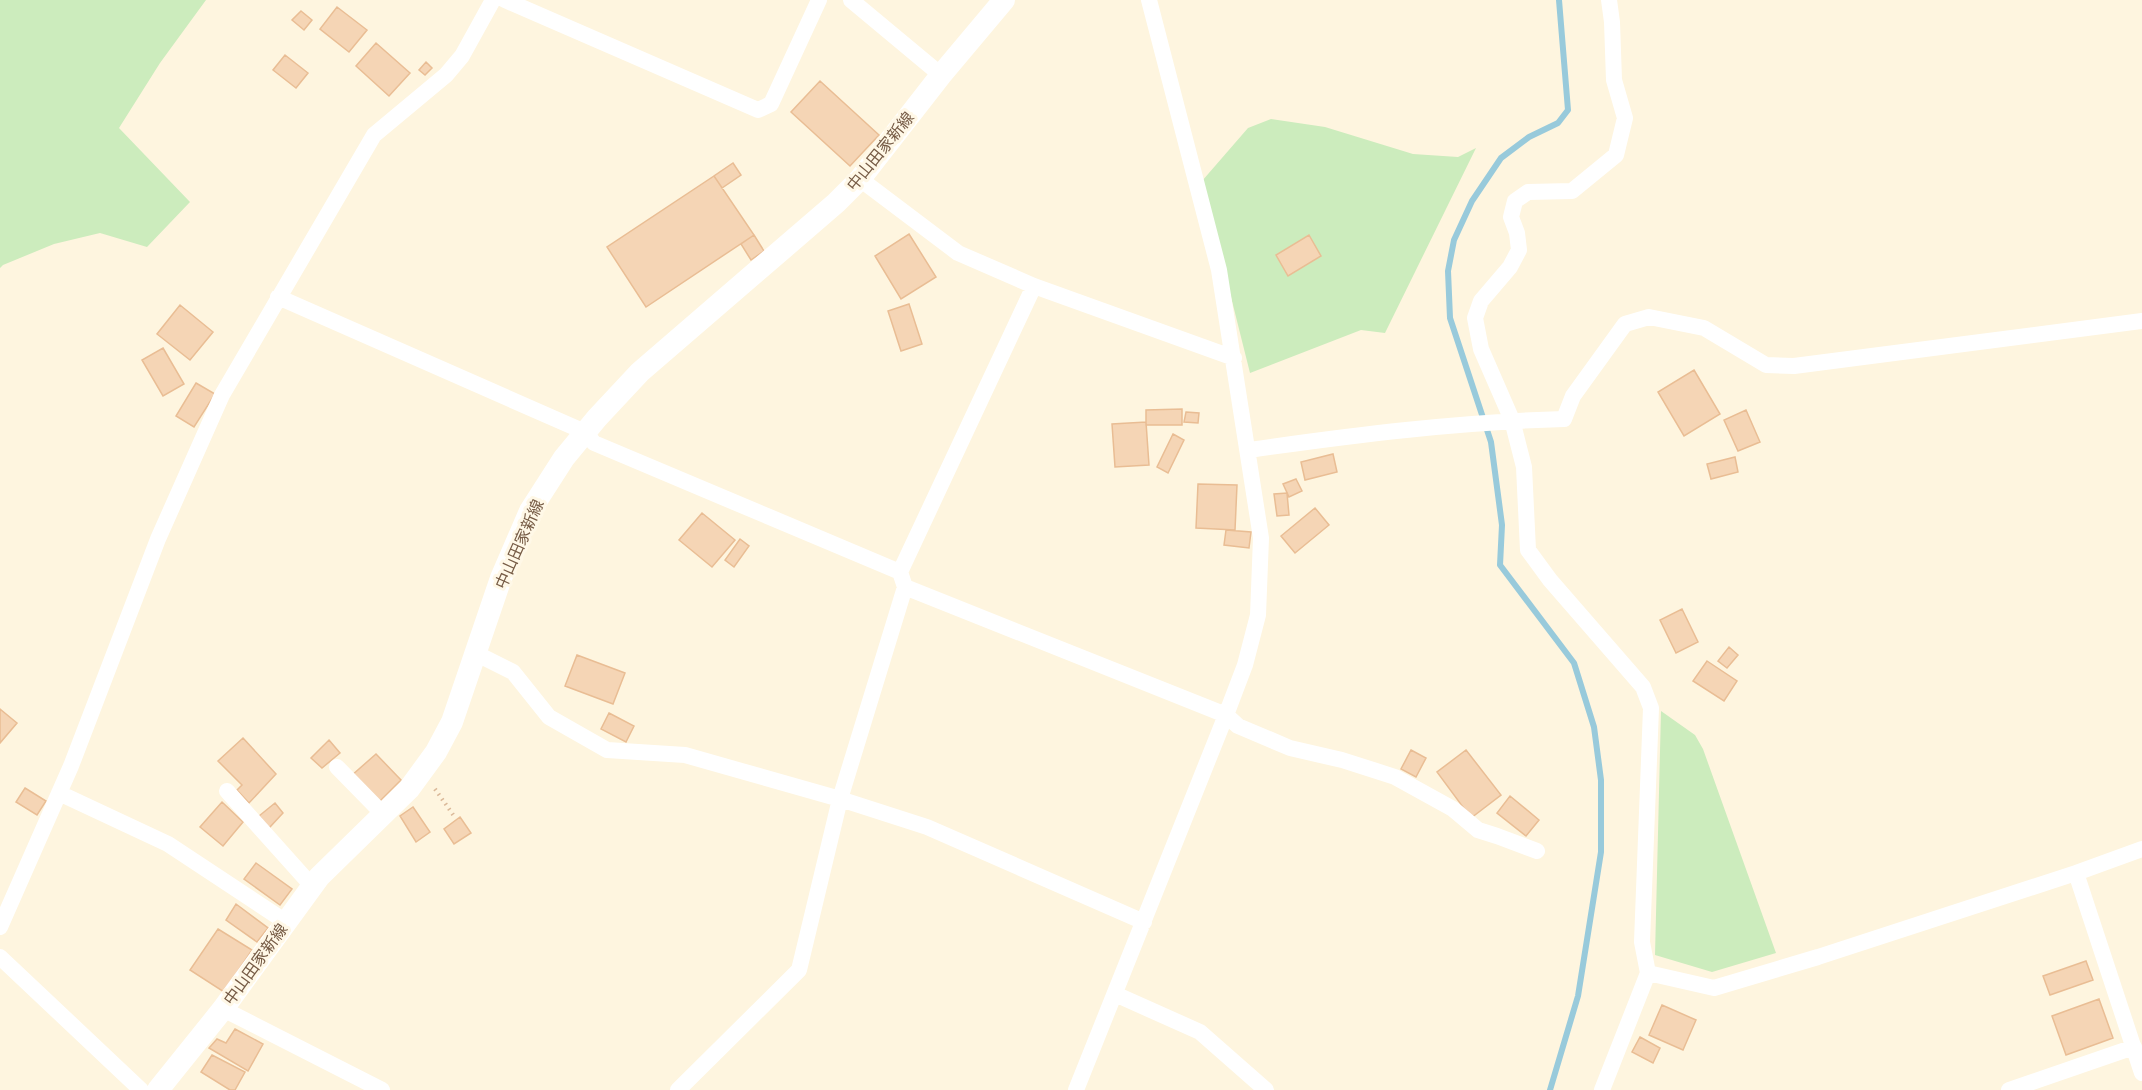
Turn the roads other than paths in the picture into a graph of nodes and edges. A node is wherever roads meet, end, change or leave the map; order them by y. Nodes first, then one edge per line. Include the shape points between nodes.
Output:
1 (493, 0) edge
2 (505, 0) edge
3 (819, 0) edge
4 (851, 0) edge
5 (1004, 0) edge
6 (1149, 0) edge
7 (1609, 0) edge
8 (941, 75) junction
9 (860, 179) junction
10 (1034, 286) junction
11 (278, 297) junction
12 (2142, 321) edge
13 (1234, 358) junction
14 (1512, 420) junction
15 (585, 432) junction
16 (1249, 450) junction
17 (903, 579) junction
18 (477, 654) junction
19 (1226, 715) junction
20 (337, 767) dead end
21 (227, 791) dead end
22 (59, 793) junction
23 (840, 799) junction
24 (383, 814) junction
25 (2142, 849) edge
26 (1537, 851) dead end
27 (2076, 873) junction
28 (312, 886) junction
29 (1144, 921) junction
30 (286, 922) junction
31 (0, 927) edge
32 (0, 957) edge
33 (1648, 973) junction
34 (1115, 994) junction
35 (222, 1009) junction
36 (2134, 1047) junction
37 (2142, 1073) edge
38 (141, 1090) edge
39 (158, 1090) edge
40 (382, 1090) edge
41 (678, 1090) edge
42 (1076, 1090) edge
43 (1266, 1090) edge
44 (1602, 1090) edge
45 (2009, 1090) edge

1 - 11 street via 462,56 446,75 374,135
2 - 3 street via 758,110 771,104
4 - 8 street
5 - 8 main road, 中山田家新線
6 - 13 street via 1219,270
7 - 14 street via 1614,80 1625,118 1616,155 1572,191 1528,192 1515,201 1511,217 1519,250 1481,302 1475,318 1481,349
8 - 9 main road, 中山田家新線
9 - 10 street via 958,253
9 - 15 main road, 中山田家新線 via 640,372
10 - 13 street
10 - 17 street
11 - 15 street
11 - 22 street via 222,394 158,539
12 - 14 street via 1794,366 1766,365 1704,328 1649,317 1625,324 1573,396 1564,419
13 - 16 street
14 - 16 street via 1382,431
14 - 33 street via 1524,467 1528,550 1643,687 1651,708 1642,942
15 - 17 street via 594,443
15 - 18 main road, 中山田家新線 via 530,511 501,578
16 - 19 street via 1261,538 1258,615
17 - 19 street
17 - 23 street
18 - 23 street via 513,672 549,717 607,750 685,755
18 - 24 main road, 中山田家新線 via 452,722 436,752 409,789
19 - 26 street via 1238,726 1290,748 1395,777 1453,809 1478,830
19 - 29 street
20 - 24 street
21 - 28 street
22 - 30 street via 168,844
22 - 31 street
23 - 29 street via 927,827
23 - 41 street via 799,970
24 - 28 main road, 中山田家新線
25 - 27 street
27 - 33 street via 1714,988
27 - 36 street
28 - 30 main road, 中山田家新線
29 - 34 street
30 - 35 main road, 中山田家新線
32 - 38 street
33 - 44 street
34 - 42 street
34 - 43 street via 1200,1032
35 - 39 main road, 中山田家新線
35 - 40 street
36 - 37 street
36 - 45 street

